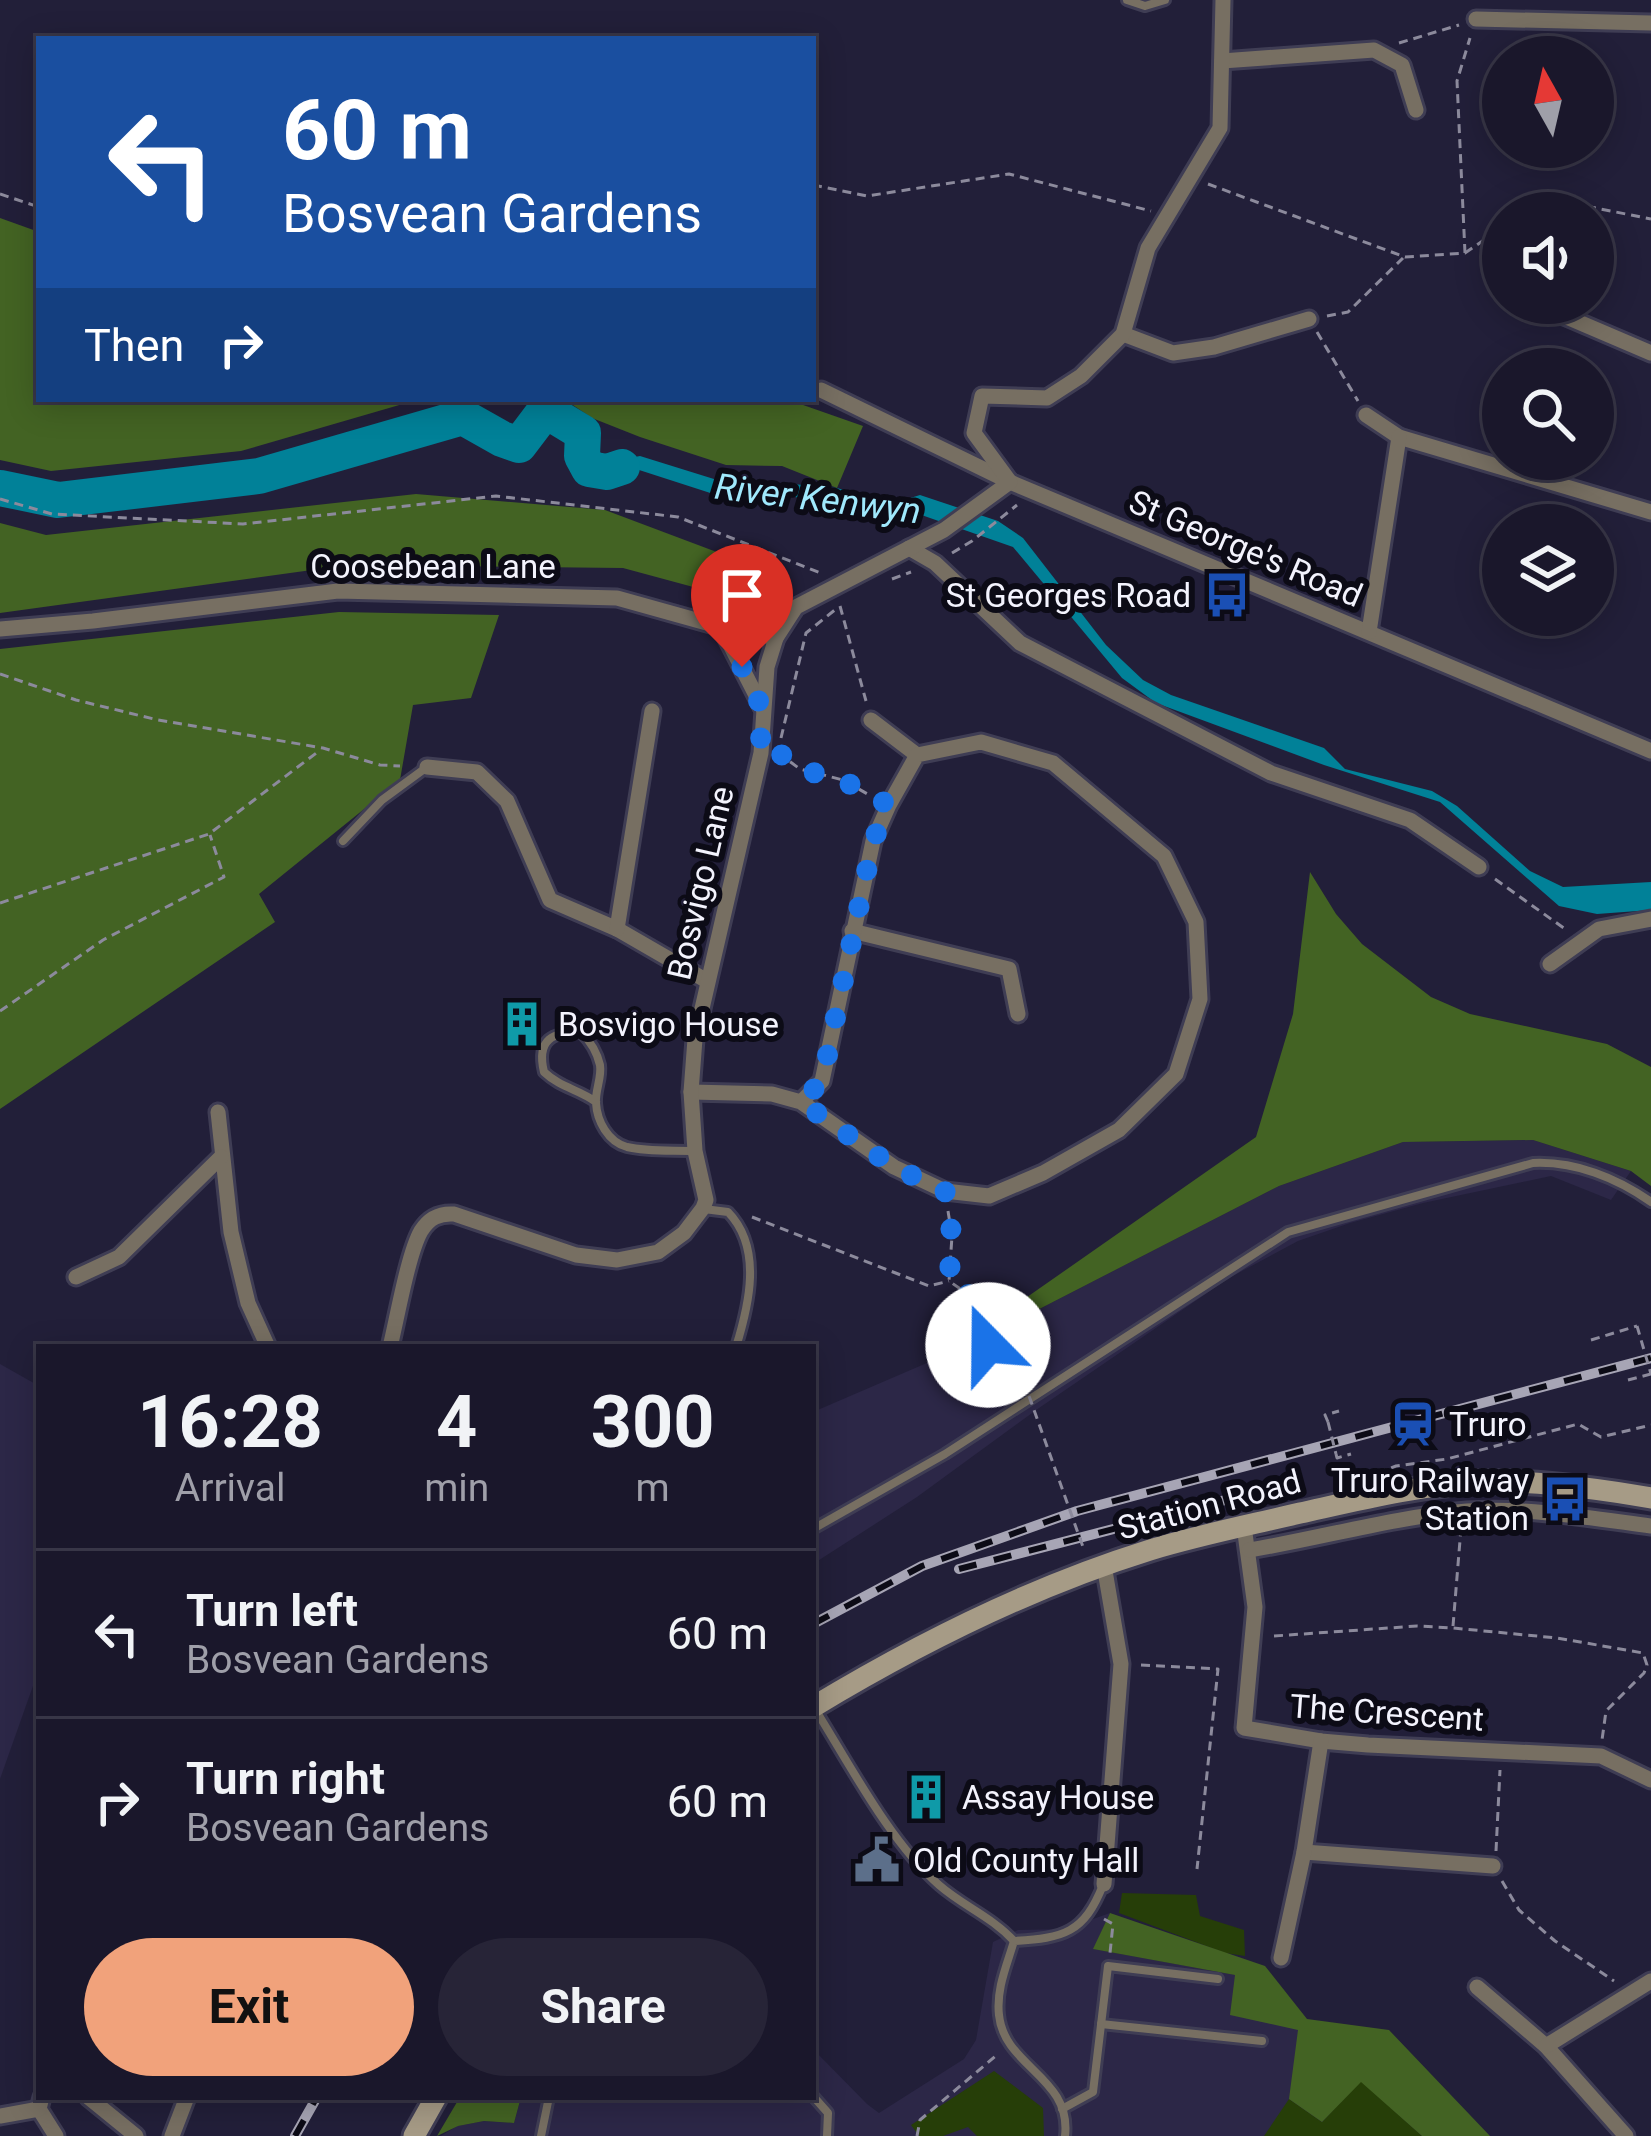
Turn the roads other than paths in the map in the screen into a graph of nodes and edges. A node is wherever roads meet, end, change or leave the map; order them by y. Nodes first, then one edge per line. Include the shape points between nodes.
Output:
1 (1127, 0) edge
2 (1166, 0) edge
3 (1223, 0) edge
4 (1584, 0) edge
5 (1476, 19) road end
6 (1586, 22) junction
7 (1651, 23) edge
8 (1222, 62) junction
9 (1416, 110) dead end
10 (1309, 320) road end
11 (1583, 324) edge
12 (1123, 334) junction
13 (1651, 353) edge
14 (821, 390) dead end
15 (1366, 415) road end
16 (1399, 437) junction
17 (1010, 482) junction
18 (1651, 512) edge
19 (909, 548) junction
20 (721, 626) junction
21 (0, 629) edge
22 (1370, 632) junction
23 (776, 638) junction
24 (762, 708) junction
25 (652, 711) dead end
26 (871, 720) road end
27 (1651, 751) edge
28 (917, 755) junction
29 (427, 767) joint
30 (344, 841) dead end
31 (1479, 867) road end
32 (1651, 919) edge
33 (617, 929) junction
34 (852, 931) junction
35 (1550, 964) dead end
36 (707, 981) junction
37 (1018, 1014) dead end
38 (692, 1091) junction
39 (596, 1102) junction
40 (801, 1102) junction
41 (218, 1112) dead end
42 (695, 1151) junction
43 (221, 1156) junction
44 (1651, 1202) edge
45 (703, 1208) junction
46 (76, 1277) dead end
47 (267, 1344) edge
48 (391, 1344) edge
49 (737, 1344) edge
50 (1651, 1498) edge
51 (1244, 1526) junction
52 (1651, 1526) edge
53 (816, 1527) edge
54 (1249, 1550) junction
55 (1104, 1565) junction
56 (816, 1705) edge
57 (816, 1712) edge
58 (1321, 1741) junction
59 (1651, 1780) edge
60 (1304, 1852) junction
61 (1493, 1866) road end
62 (1104, 1884) joint
63 (1014, 1941) junction
64 (1281, 1958) dead end
65 (1218, 1978) dead end
66 (1651, 1982) edge
67 (1477, 1987) dead end
68 (1101, 2024) junction
69 (1262, 2041) dead end
70 (1546, 2047) junction
71 (92, 2100) edge
72 (186, 2100) edge
73 (434, 2100) edge
74 (548, 2100) edge
75 (816, 2100) edge
76 (41, 2103) edge
77 (1062, 2109) junction
78 (0, 2116) edge
79 (56, 2136) edge
80 (136, 2136) edge
81 (172, 2136) edge
82 (414, 2136) edge
83 (542, 2136) edge
84 (827, 2136) edge
85 (1064, 2136) edge
86 (1626, 2136) edge

1 - 2 lane
3 - 8 street
4 - 6 street
5 - 6 street
6 - 7 street
8 - 9 street via 1374,50 1402,65
8 - 12 street via 1220,128 1148,248
10 - 12 street via 1173,352
11 - 13 street
12 - 17 street via 1047,398 982,396 974,434
14 - 17 street, St George's Road
15 - 16 street
16 - 18 street
16 - 22 street
17 - 19 street
17 - 22 street, St George's Road
19 - 23 street via 796,607
19 - 31 street via 1020,643 1271,773 1410,820
20 - 21 street, Coosebean Lane via 617,598 338,591
20 - 23 street, Coosebean Lane
20 - 24 street
22 - 27 street, St George's Road
23 - 24 street, Bosvigo Lane
24 - 36 street, Bosvigo Lane via 760,753
25 - 33 street
26 - 28 street
28 - 34 street via 873,841
28 - 40 street via 981,742 1053,763 1164,856 1196,922 1200,999 1176,1074 1119,1130 989,1196 945,1191 894,1167
29 - 30 lane
29 - 33 street via 477,772 507,800 550,900
32 - 35 street via 1599,929
33 - 36 street
34 - 37 street via 1009,970
34 - 40 street via 822,1081
36 - 38 street, Bosvigo Lane
38 - 40 street
38 - 42 street, Bosvigo Lane
39 - 39 lane via 599,1060 589,1041 581,1032 555,1034 543,1051 544,1072
39 - 42 lane via 617,1143
41 - 43 street
42 - 45 street, Bosvigo Lane
43 - 46 street via 119,1257
43 - 47 street via 248,1303
44 - 53 lane via 1566,1163 1533,1163 1288,1232 945,1454
45 - 48 street via 658,1252 617,1260 576,1256 454,1214 434,1217 415,1248
45 - 49 lane via 728,1212 745,1236 749,1293
50 - 51 street, Station Road via 1478,1482
51 - 54 street, The Crescent
51 - 55 street, Station Road
52 - 54 street via 1462,1512
54 - 58 street, The Crescent via 1255,1607 1244,1728
55 - 56 street, Station Road via 982,1615
55 - 62 street via 1121,1664
57 - 63 lane via 904,1847 939,1885
58 - 59 street, The Crescent via 1601,1756
58 - 60 street
60 - 61 street
60 - 64 street
62 - 63 lane via 1093,1912 1070,1931
63 - 77 lane via 999,2017 1007,2045
65 - 68 lane via 1108,1966
66 - 70 street
67 - 70 street
68 - 69 lane
68 - 77 lane via 1093,2092
70 - 86 street
71 - 80 street
72 - 81 street
73 - 82 street
74 - 83 lane
75 - 84 lane via 829,2116
76 - 78 street
76 - 79 street
77 - 85 lane

